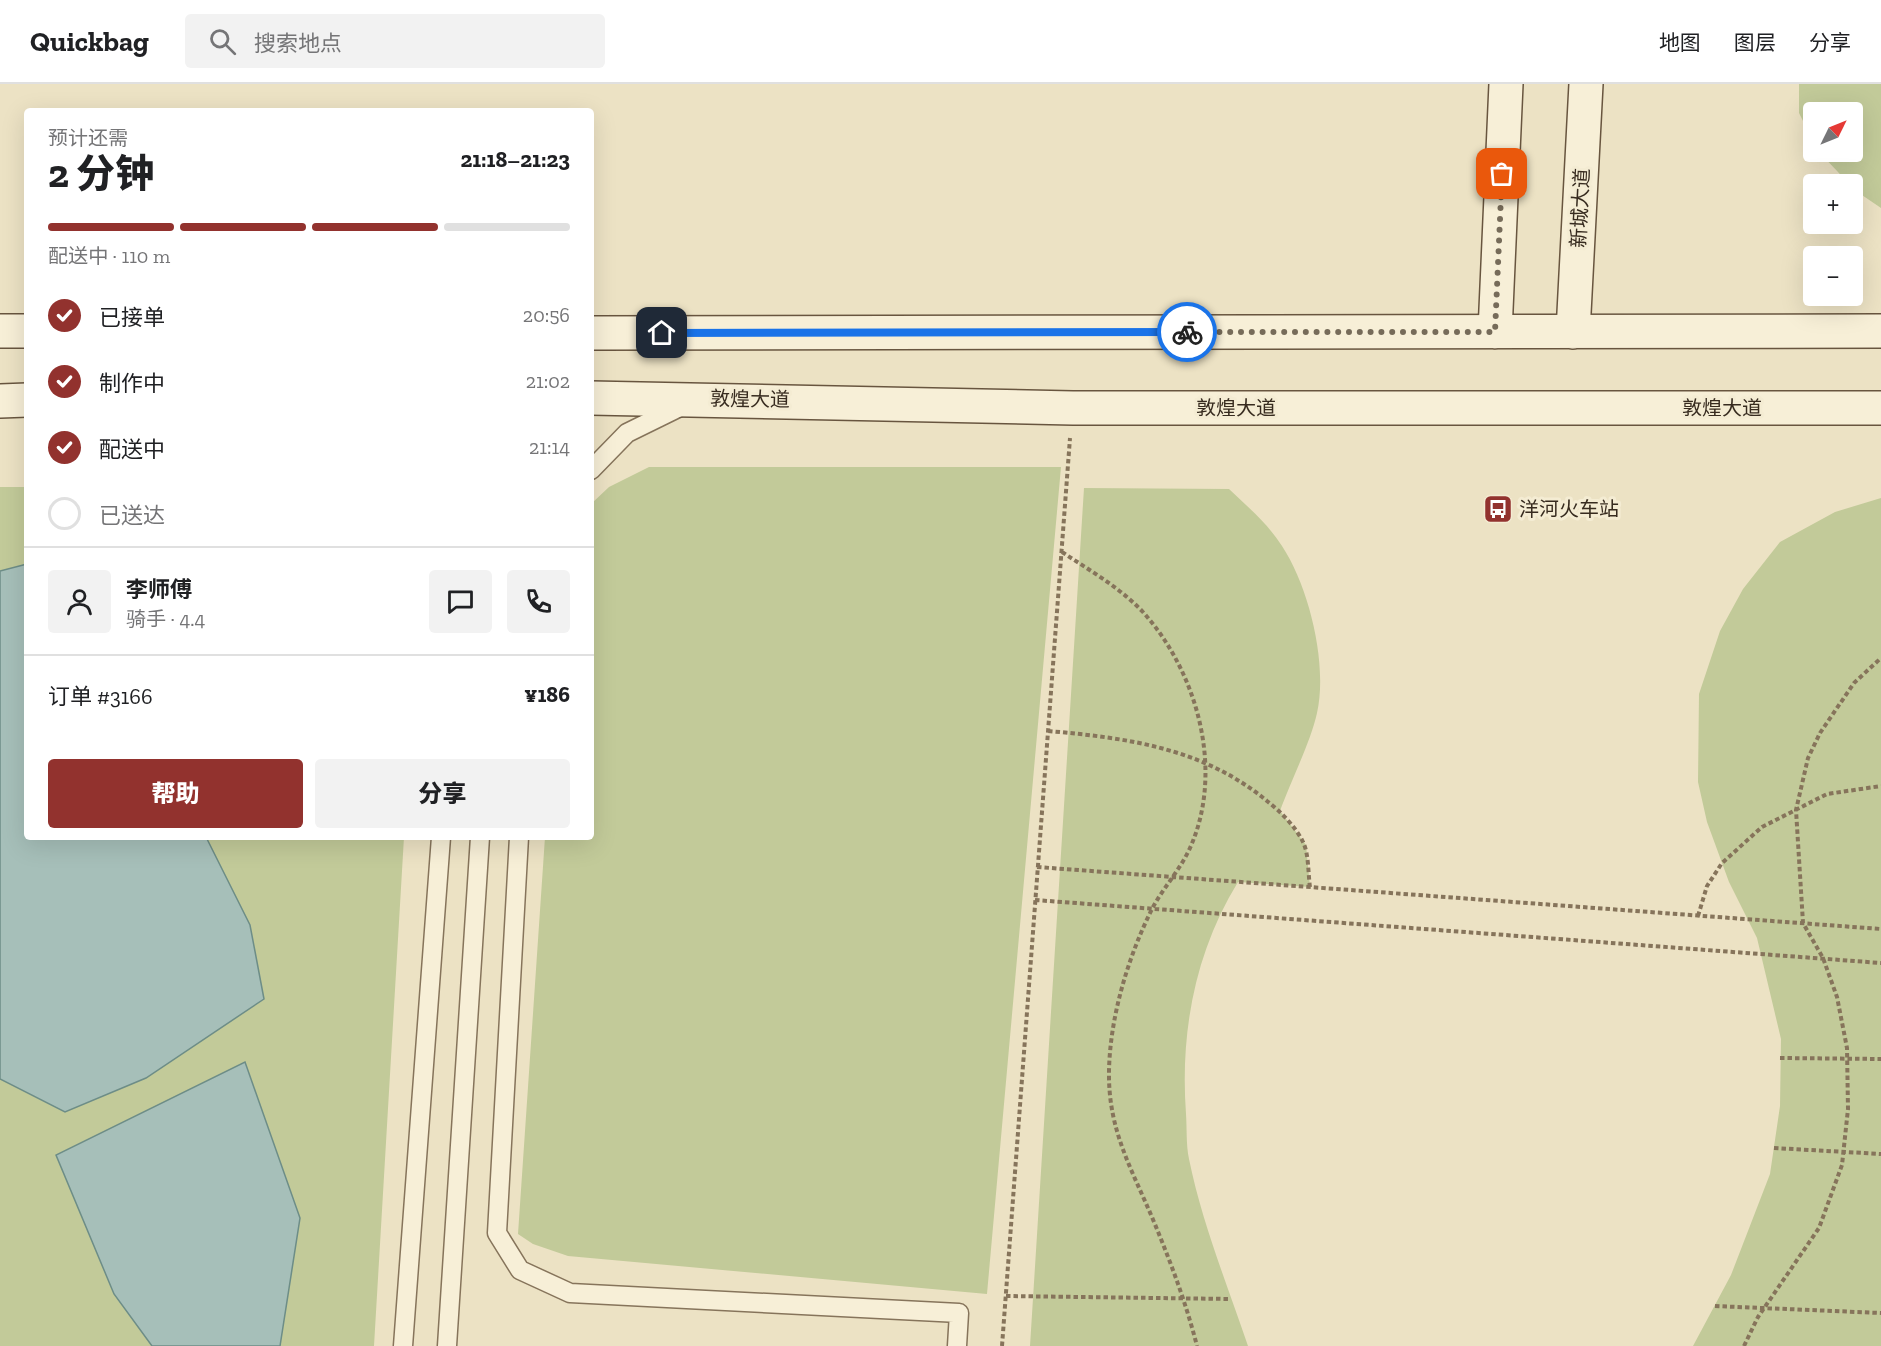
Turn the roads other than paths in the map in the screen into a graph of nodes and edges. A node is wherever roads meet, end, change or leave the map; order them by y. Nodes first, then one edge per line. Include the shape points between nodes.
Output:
1 (1506, 84) edge
2 (1586, 84) edge
3 (24, 330) edge
4 (0, 331) edge
5 (1881, 331) edge
6 (1495, 332) junction
7 (1573, 332) junction
8 (594, 333) edge
9 (594, 398) edge
10 (699, 398) junction
11 (24, 400) edge
12 (0, 401) edge
13 (1881, 408) edge
14 (594, 467) edge
15 (441, 840) edge
16 (480, 840) edge
17 (519, 840) edge
18 (403, 1346) edge
19 (447, 1346) edge
20 (957, 1346) edge

1 - 6 main road
2 - 7 main road, 新城大道
3 - 4 main road
5 - 7 main road
6 - 7 main road
6 - 8 main road
9 - 10 main road, 敦煌大道
10 - 13 main road, 敦煌大道 via 1073,408
10 - 14 lane via 627,433
11 - 12 main road
15 - 18 lane
16 - 19 lane
17 - 20 lane via 497,1233 520,1270 570,1293 959,1313

